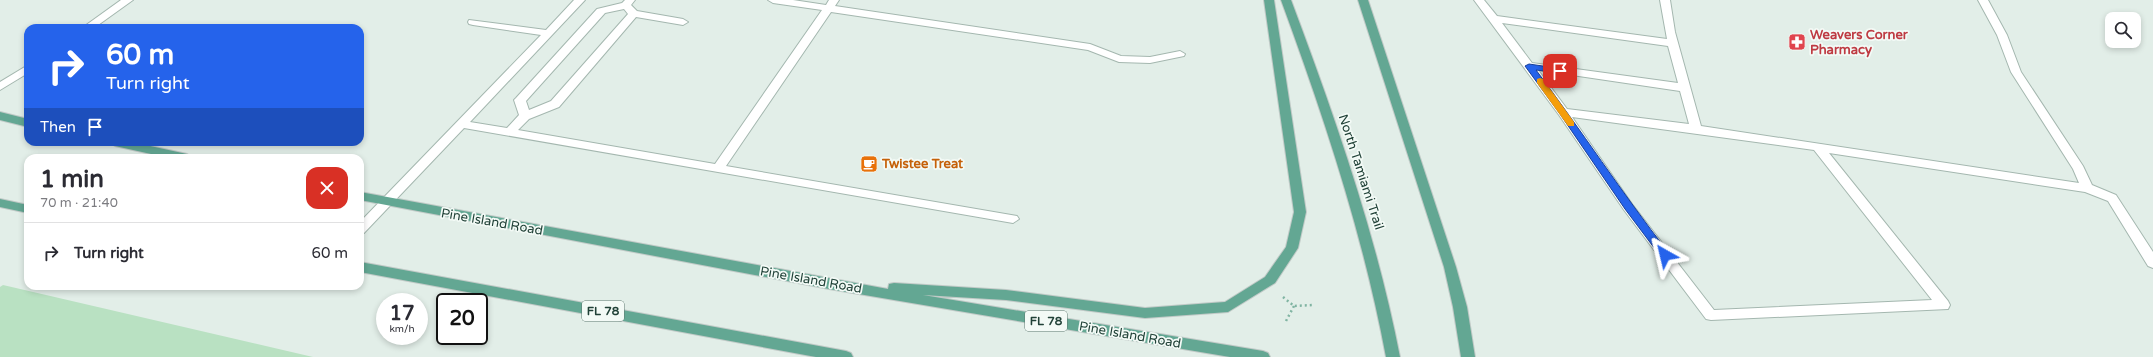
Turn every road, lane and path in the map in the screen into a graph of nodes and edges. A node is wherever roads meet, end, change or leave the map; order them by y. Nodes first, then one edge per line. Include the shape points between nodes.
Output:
1 (128, 0) edge
2 (580, 0) edge
3 (773, 0) edge
4 (1269, 0) edge
5 (1286, 0) edge
6 (1363, 0) edge
7 (1479, 0) edge
8 (1663, 0) edge
9 (1983, 0) edge
10 (628, 3) edge
11 (831, 4) edge
12 (634, 14) junction
13 (1493, 19) junction
14 (473, 22) dead end
15 (683, 22) dead end
16 (93, 24) edge
17 (548, 33) junction
18 (1673, 43) junction
19 (1180, 54) dead end
20 (1529, 66) junction
21 (24, 71) edge
22 (0, 87) edge
23 (1686, 88) junction
24 (1563, 112) junction
25 (0, 116) edge
26 (525, 116) junction
27 (24, 122) edge
28 (461, 124) junction
29 (1696, 129) junction
30 (509, 133) junction
31 (134, 146) edge
32 (1818, 147) junction
33 (170, 154) edge
34 (718, 168) junction
35 (2087, 188) junction
36 (364, 197) edge
37 (387, 202) junction
38 (0, 203) edge
39 (24, 208) edge
40 (1013, 218) dead end
41 (364, 226) edge
42 (2153, 263) edge
43 (364, 268) edge
44 (829, 284) junction
45 (1278, 293) dead end
46 (1312, 305) dead end
47 (1294, 306) junction
48 (1286, 321) dead end
49 (846, 357) edge
50 (1263, 357) edge
51 (1393, 357) edge
52 (1468, 357) edge

1 - 16 street
2 - 17 street
3 - 11 street
4 - 44 main road via 1300,212 1292,248 1270,280 1228,306 1145,313 1006,295
5 - 51 main road, North Tamiami Trail via 1332,124 1366,231 1385,308
6 - 52 main road via 1450,267
7 - 13 street
8 - 18 street
9 - 35 street via 2002,35 2016,72 2078,169
10 - 12 street
10 - 26 street via 601,11 520,100
11 - 19 street via 1090,47 1119,59 1150,60
11 - 34 street
12 - 15 street
12 - 26 street via 555,104
13 - 18 street
13 - 20 street
14 - 17 street
17 - 28 street
18 - 23 street
20 - 23 street
20 - 24 street
21 - 22 street
23 - 29 street
24 - 29 street
24 - 32 street via 1628,207 1711,315 1943,305
25 - 27 main road
26 - 30 street
28 - 30 street
28 - 37 street
29 - 32 street
30 - 34 street
31 - 33 main road
32 - 35 street
34 - 40 street
35 - 42 street via 2112,198
36 - 37 main road, Pine Island Road / FL 78
37 - 41 street
37 - 44 main road, Pine Island Road / FL 78
38 - 39 main road
43 - 49 main road, FL 78
44 - 50 main road, Pine Island Road / FL 78
45 - 47 path
46 - 47 path
47 - 48 path

